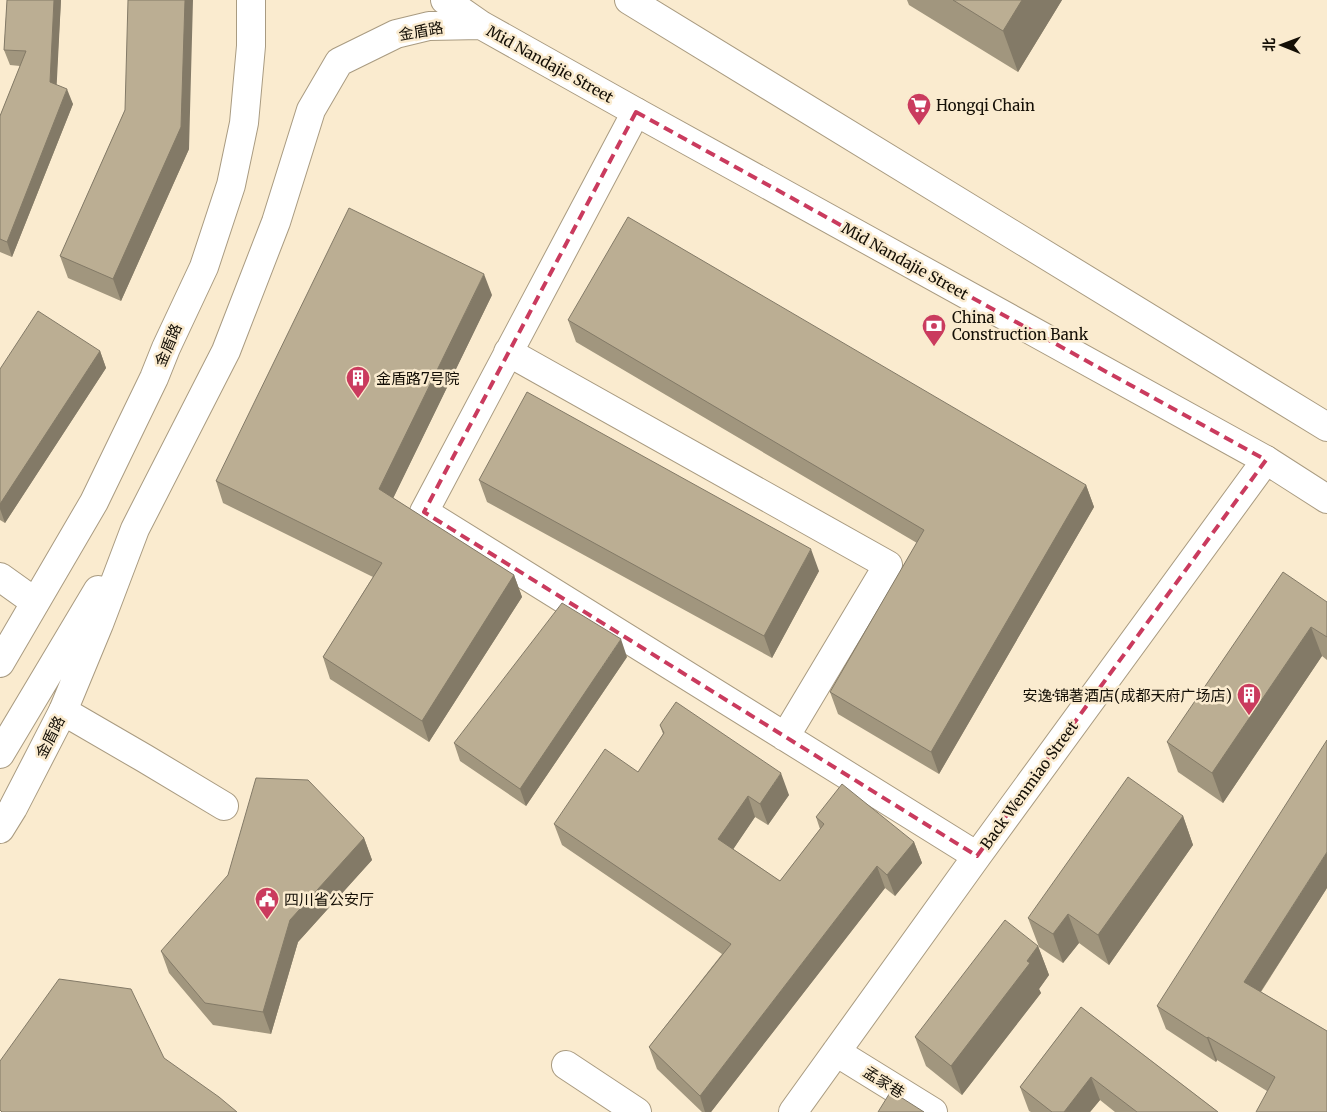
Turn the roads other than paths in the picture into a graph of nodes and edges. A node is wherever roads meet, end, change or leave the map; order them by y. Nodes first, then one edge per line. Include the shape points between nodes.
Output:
1 (251, 0) edge
2 (446, 0) edge
3 (629, 0) edge
4 (481, 25) junction
5 (636, 112) junction
6 (508, 352) junction
7 (1327, 427) edge
8 (1266, 460) junction
9 (1327, 499) edge
10 (135, 529) junction
11 (0, 577) edge
12 (36, 602) junction
13 (0, 662) edge
14 (63, 711) junction
15 (785, 737) junction
16 (0, 754) edge
17 (224, 806) dead end
18 (0, 829) edge
19 (977, 856) junction
20 (836, 1052) junction
21 (566, 1065) dead end
22 (637, 1112) edge
23 (793, 1112) edge
24 (933, 1112) edge

1 - 12 main road, 金盾路 via 251,46 244,123 231,185 204,267 94,502
2 - 4 main road, Mid Nandajie Street
3 - 7 main road
4 - 5 main road, Mid Nandajie Street
4 - 10 main road, 金盾路 via 430,26 396,34 339,62 311,110 276,222 226,351
5 - 6 main road
5 - 8 main road, Mid Nandajie Street
6 - 15 main road via 424,512
6 - 15 main road via 888,565
8 - 9 main road, Mid Nandajie Street
8 - 19 main road, Back Wenmiao Street
10 - 14 main road, 金盾路
10 - 16 main road, 金盾路
11 - 12 main road
12 - 13 main road, 金盾路
14 - 17 main road
14 - 18 main road, 金盾路
15 - 19 main road
19 - 20 main road, Back Wenmiao Street
20 - 23 main road, Back Wenmiao Street
20 - 24 main road, 孟家巷
21 - 22 main road

